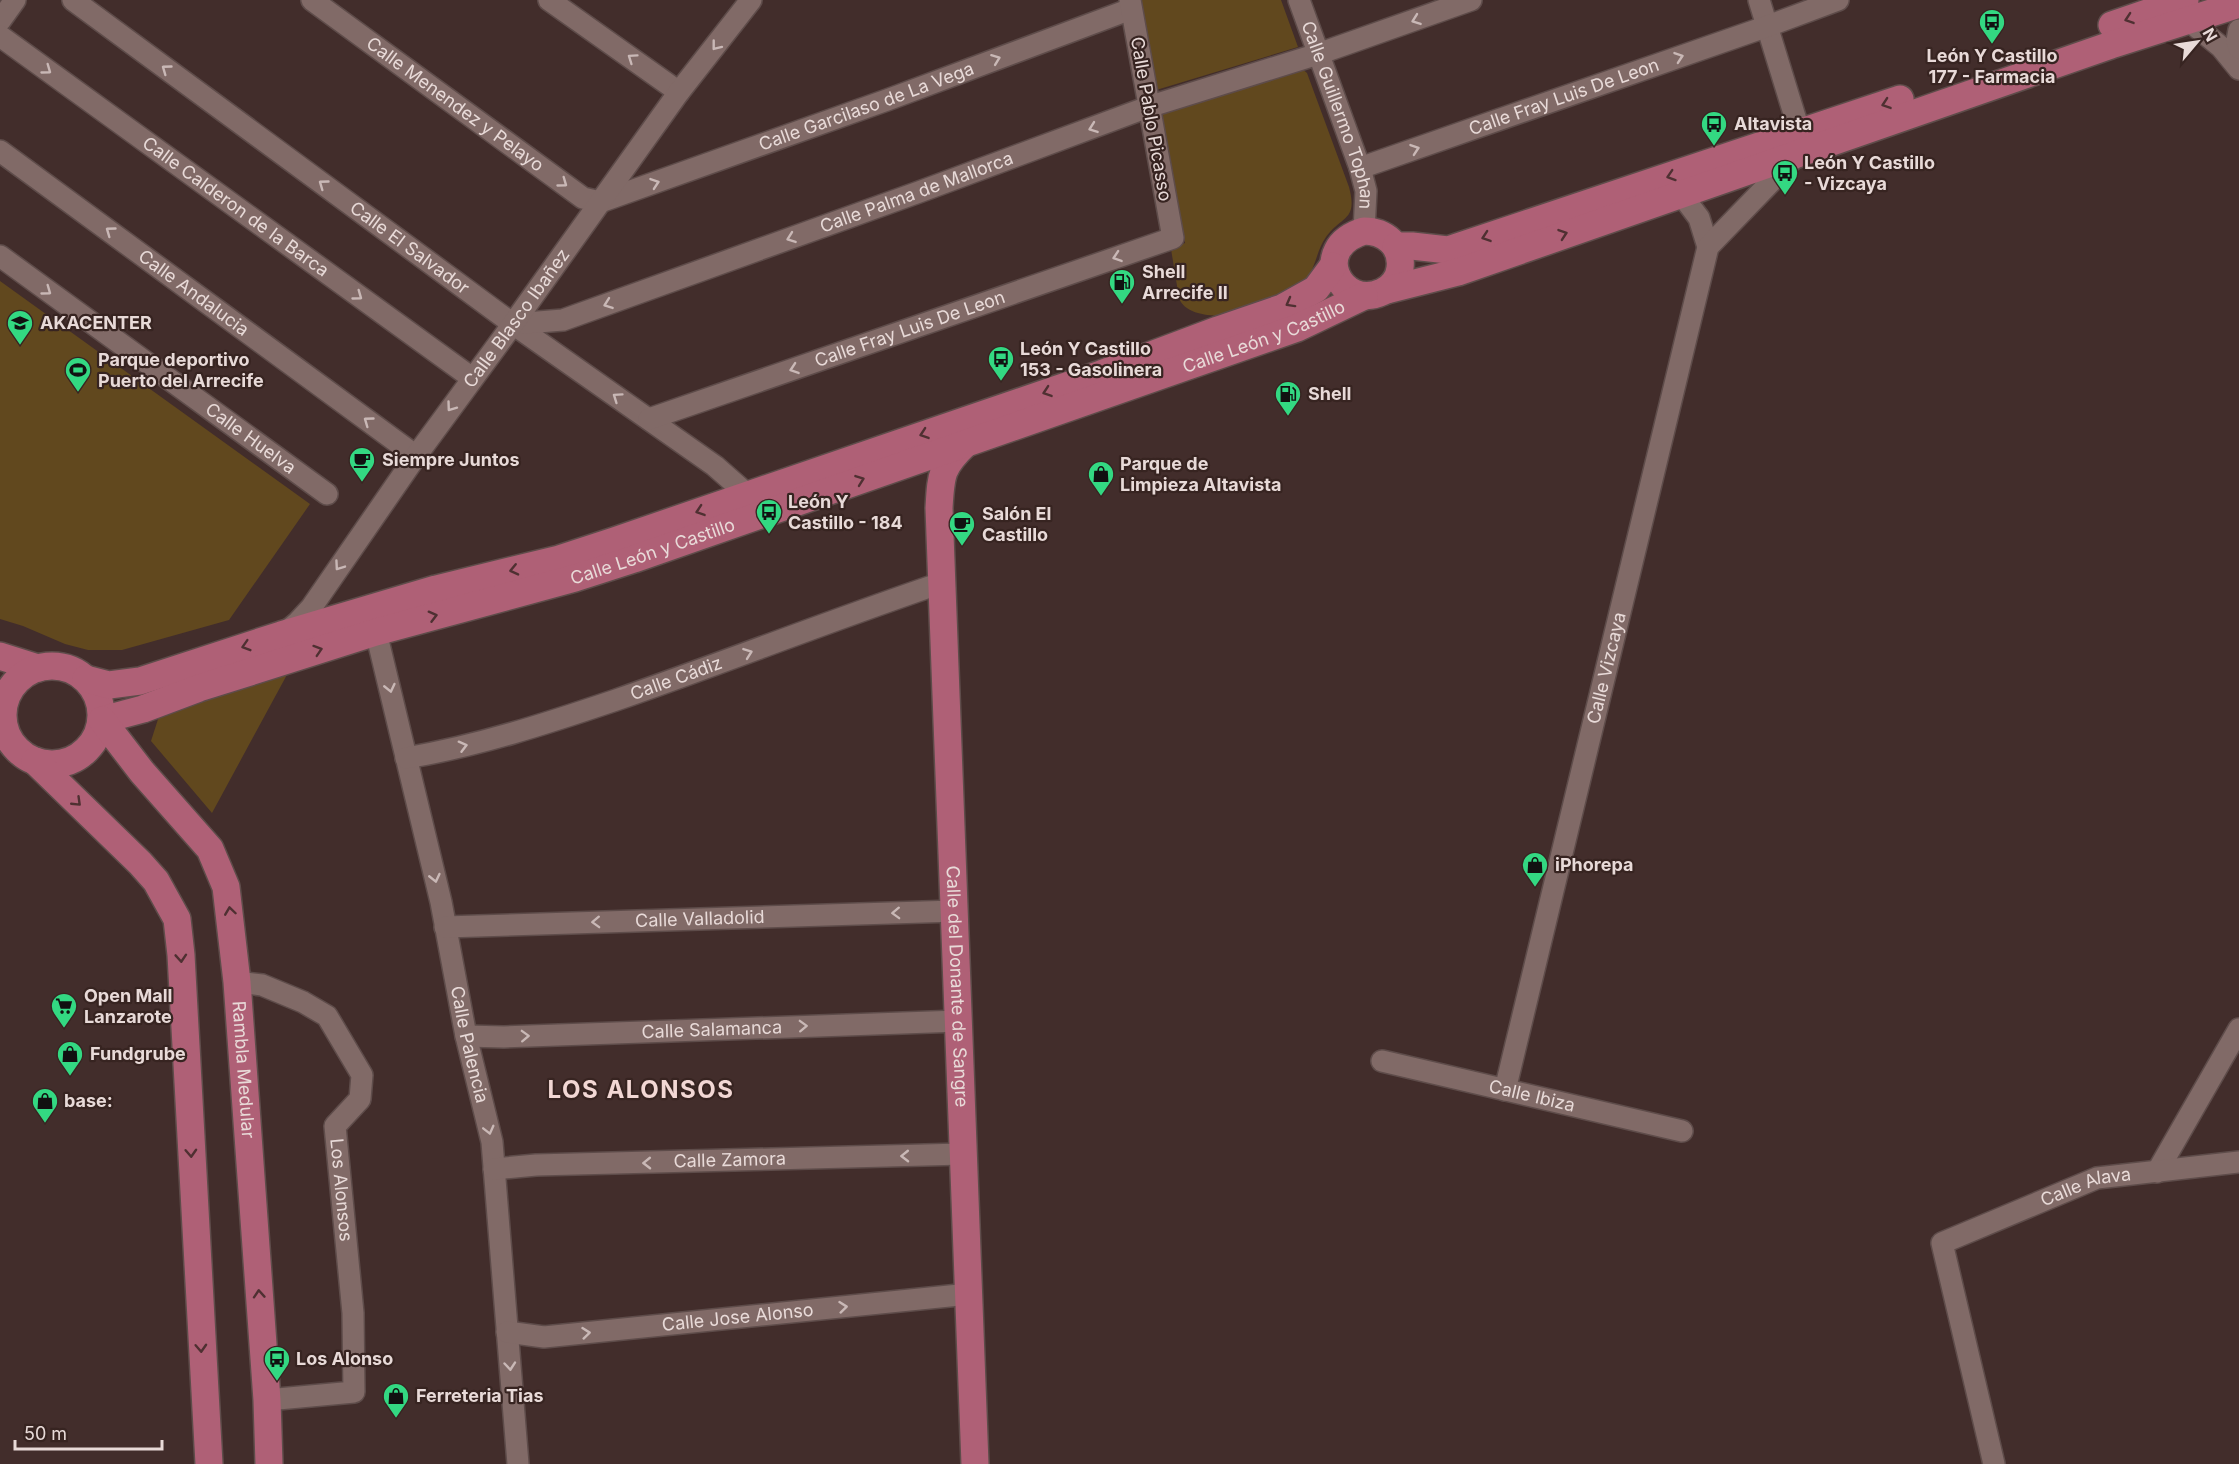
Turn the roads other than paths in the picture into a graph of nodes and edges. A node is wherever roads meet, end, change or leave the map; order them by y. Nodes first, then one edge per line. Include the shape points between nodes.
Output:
1 (15, 0) edge
2 (73, 0) edge
3 (312, 0) edge
4 (549, 0) edge
5 (752, 0) edge
6 (1299, 0) edge
7 (1471, 0) edge
8 (1759, 0) edge
9 (1838, 0) edge
10 (1130, 4) edge
11 (2239, 4) edge
12 (2186, 10) edge
13 (0, 21) edge
14 (1768, 26) junction
15 (2239, 30) edge
16 (0, 36) edge
17 (2239, 48) edge
18 (1318, 54) junction
19 (2239, 69) edge
20 (679, 92) junction
21 (1148, 107) junction
22 (1799, 143) junction
23 (0, 151) edge
24 (1360, 168) junction
25 (1681, 194) junction
26 (600, 202) junction
27 (1737, 216) junction
28 (1699, 218) junction
29 (1364, 231) junction
30 (1173, 238) joint
31 (1396, 246) junction
32 (1708, 247) junction
33 (0, 256) edge
34 (1333, 266) junction
35 (1376, 293) junction
36 (513, 324) junction
37 (472, 378) junction
38 (649, 419) junction
39 (966, 442) junction
40 (416, 456) junction
41 (898, 467) junction
42 (327, 494) dead end
43 (748, 495) junction
44 (939, 508) junction
45 (941, 583) junction
46 (376, 632) junction
47 (281, 635) junction
48 (0, 656) edge
49 (38, 668) junction
50 (86, 679) junction
51 (143, 708) junction
52 (102, 720) junction
53 (6, 740) edge
54 (406, 759) junction
55 (35, 761) junction
56 (142, 772) junction
57 (955, 911) junction
58 (445, 927) junction
59 (237, 982) junction
60 (959, 1021) junction
61 (2239, 1029) edge
62 (466, 1036) junction
63 (1382, 1061) dead end
64 (1505, 1090) junction
65 (1682, 1131) dead end
66 (963, 1154) junction
67 (2239, 1162) edge
68 (494, 1169) junction
69 (2157, 1172) junction
70 (969, 1294) junction
71 (507, 1332) junction
72 (267, 1401) junction
73 (208, 1464) edge
74 (269, 1464) edge
75 (518, 1464) edge
76 (975, 1464) edge
77 (1994, 1464) edge

1 - 13 street
36 -> 2 street, Calle El Salvador
3 -> 26 street, Calle Menendez y Pelayo via 582,198
20 -> 4 street
5 -> 20 street, Calle Blasco Ibañez
6 - 18 street, Calle Guillermo Tophan
7 -> 18 street, Calle Palma de Mallorca
8 - 14 street
9 - 14 street, Calle Fray Luis De Leon
10 - 21 street, Calle Pablo Picasso
26 -> 10 street, Calle Garcilaso de La Vega via 887,100
11 - 12 main road, Calle León y Castillo
12 - 19 street
12 - 22 main road, Calle León y Castillo via 2111,45
14 - 22 street
24 -> 14 street, Calle Fray Luis De Leon
15 - 17 street
16 -> 37 street, Calle Calderon de la Barca
18 - 21 street, Calle Palma de Mallorca
18 - 24 street, Calle Guillermo Tophan
20 - 26 street, Calle Blasco Ibañez
21 - 30 street, Calle Pablo Picasso
21 -> 36 street, Calle Palma de Mallorca via 563,320
22 - 25 main road, Calle León y Castillo
22 - 27 street
22 -> 31 main road, Calle León y Castillo via 1448,250
40 -> 23 street, Calle Andalucia
24 - 29 street, Calle Guillermo Tophan via 1366,190
25 - 28 street
35 -> 25 main road, Calle León y Castillo via 1458,272
26 - 36 street, Calle Blasco Ibañez
27 - 28 street
27 - 32 street
28 - 32 street
29 - 31 main road via 1386,236
29 - 34 main road via 1341,244
30 -> 38 street, Calle Fray Luis De Leon
31 - 35 main road via 1401,266 1394,283
32 - 64 street, Calle Vizcaya
33 -> 42 street, Calle Huelva
34 - 35 main road via 1336,278 1351,291
34 -> 43 main road, Calle León y Castillo via 1316,288 1282,308
35 - 39 main road, Calle León y Castillo via 1297,328
36 - 37 street, Calle Blasco Ibañez
38 -> 36 street, Calle El Salvador
37 -> 40 street, Calle Blasco Ibañez
38 - 43 street, Calle El Salvador
39 - 41 main road, Calle León y Castillo
39 - 44 main road, Calle del Donante de Sangre via 947,461 940,479
40 -> 47 street, Calle Blasco Ibañez via 311,608
41 - 44 main road, Calle del Donante de Sangre via 918,470 929,482
46 -> 41 main road, Calle León y Castillo via 574,578
43 -> 47 main road, Calle León y Castillo via 559,559 436,589
44 - 45 main road, Calle del Donante de Sangre
54 -> 45 street, Calle Cádiz via 543,725
45 - 57 main road, Calle del Donante de Sangre
51 -> 46 main road, Calle León y Castillo
46 -> 54 street, Calle Palencia
47 -> 50 main road, Calle León y Castillo via 140,681 109,685
48 - 49 main road
49 - 50 main road via 72,669
49 - 53 main road via 22,676 10,690 4,707
50 - 52 main road via 101,704
51 - 52 main road, Calle León y Castillo
51 - 56 main road via 132,721 130,740
52 - 55 main road via 97,737 86,752 53,764
52 - 56 main road, Rambla Medular
53 - 55 main road
54 -> 58 street, Calle Palencia
55 -> 73 main road via 140,863 156,881 177,920
59 -> 56 main road, Rambla Medular via 226,887 210,849
57 -> 58 street, Calle Valladolid
57 - 60 main road, Calle del Donante de Sangre
58 - 62 street, Calle Palencia
72 -> 59 main road, Rambla Medular
59 - 72 street, Los Alonsos via 262,986 327,1016 362,1075 360,1099 335,1126 353,1313 354,1392
62 -> 60 street, Calle Salamanca
60 - 66 main road, Calle del Donante de Sangre
61 - 69 street
62 -> 68 street, Calle Palencia via 492,1142
63 - 64 street, Calle Ibiza
64 - 65 street, Calle Ibiza
66 -> 68 street, Calle Zamora
66 - 70 main road, Calle del Donante de Sangre
67 - 69 street, Calle Alava
68 - 71 street, Calle Palencia
69 - 77 street, Calle Alava via 2097,1178 1942,1243
71 -> 70 street, Calle Jose Alonso via 544,1337
70 - 76 main road, Calle del Donante de Sangre
71 -> 75 street, Calle Palencia
72 - 74 main road, Rambla Medular

